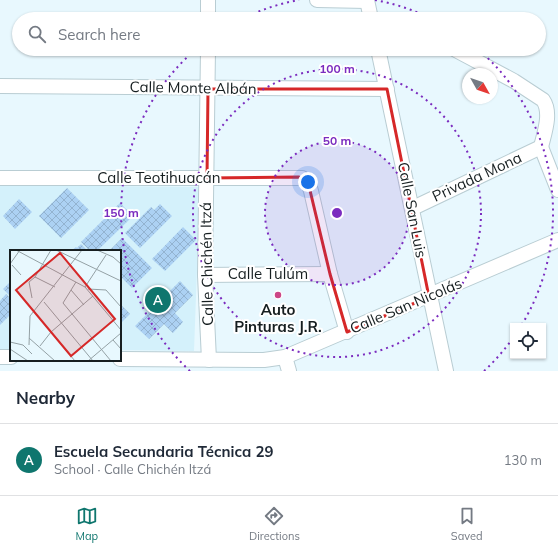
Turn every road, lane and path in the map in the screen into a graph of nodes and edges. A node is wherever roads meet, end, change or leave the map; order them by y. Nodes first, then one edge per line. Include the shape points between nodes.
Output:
1 (208, 0) edge
2 (317, 0) edge
3 (367, 1) edge
4 (208, 12) edge
5 (369, 12) edge
6 (208, 56) edge
7 (380, 56) edge
8 (467, 56) edge
9 (0, 86) edge
10 (208, 89) junction
11 (387, 89) junction
12 (541, 147) junction
13 (0, 178) edge
14 (207, 178) junction
15 (558, 190) edge
16 (413, 208) junction
17 (558, 240) edge
18 (330, 274) junction
19 (205, 275) junction
20 (430, 297) junction
21 (348, 332) junction
22 (285, 357) junction
23 (121, 359) edge
24 (209, 360) junction
25 (261, 366) edge
26 (290, 371) edge
27 (446, 371) edge

1 - 4 street
2 - 3 street
3 - 5 street
6 - 10 street, Calle Chichén Itzá
7 - 11 street, Calle San Luis
8 - 12 street via 543,100 547,108 547,118
9 - 10 street, Calle Monte Albán
10 - 11 street, Calle Monte Albán
10 - 14 street, Calle Chichén Itzá
11 - 16 street, Calle San Luis
12 - 15 street
12 - 16 street, Privada Mona
13 - 14 street, Calle Teotihuacán
14 - 18 street, Calle Teotihuacán via 299,177 308,182
14 - 19 street, Calle Chichén Itzá
16 - 20 street, Calle San Luis
17 - 20 street, Calle San Nicolás
18 - 19 street, Calle Tulúm
18 - 21 street
19 - 24 street, Calle Chichén Itzá
20 - 21 street, Calle San Nicolás
20 - 27 street, Calle San Luis
21 - 22 street, Calle San Nicolás
22 - 25 street, Calle San Nicolás
22 - 26 street
23 - 24 street, Calle San Nicolás
24 - 25 street, Calle San Nicolás

